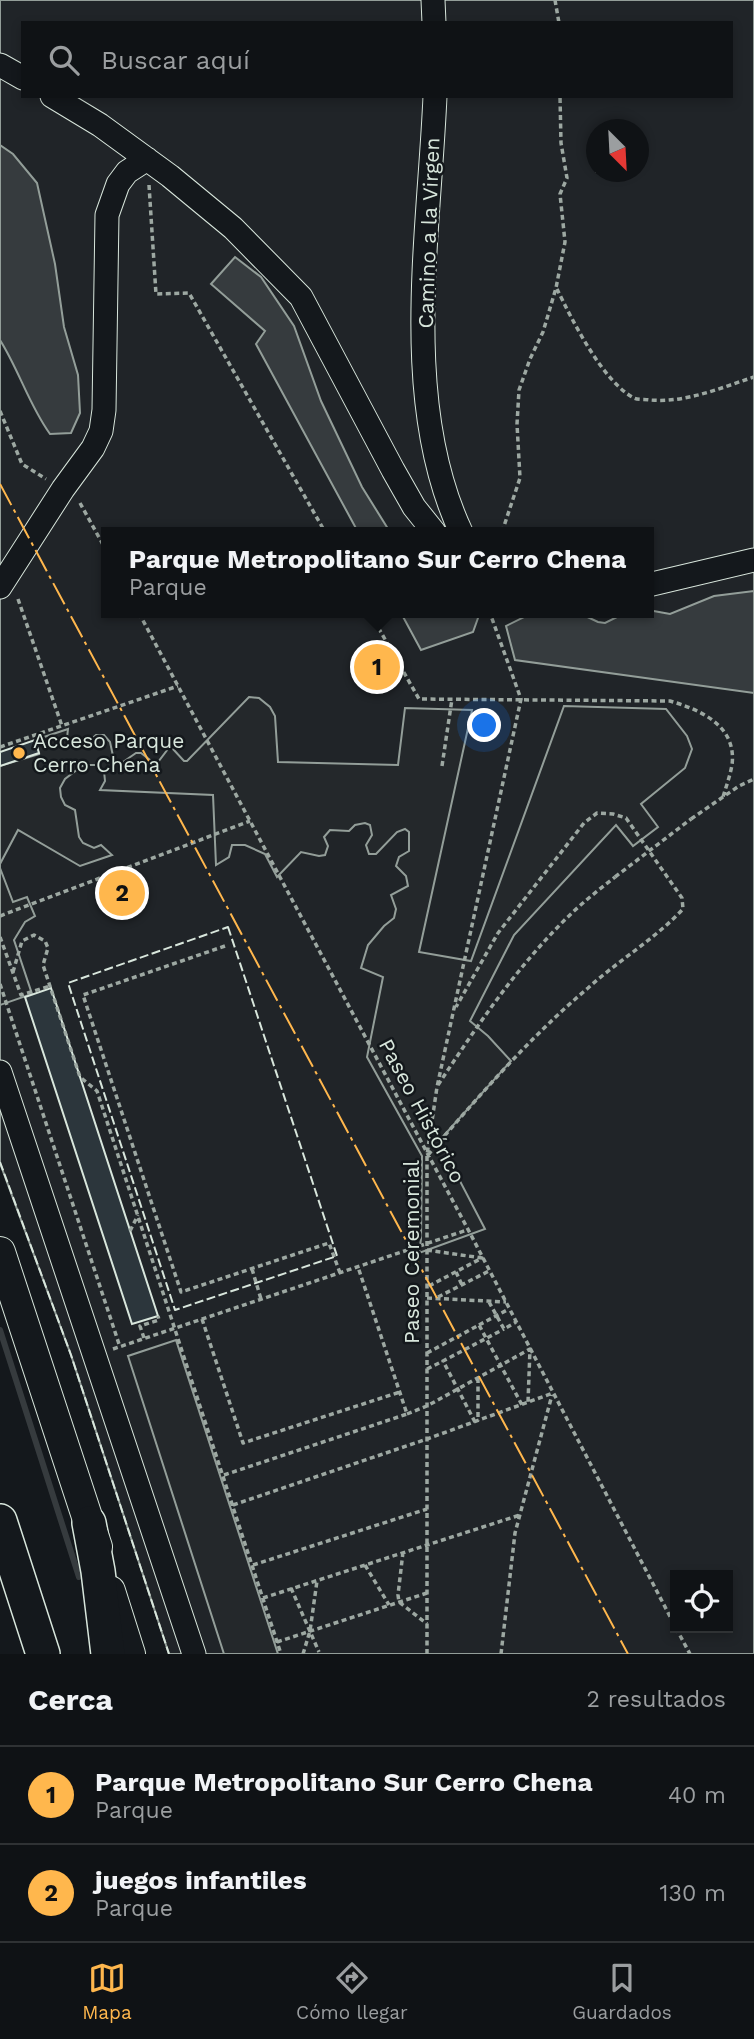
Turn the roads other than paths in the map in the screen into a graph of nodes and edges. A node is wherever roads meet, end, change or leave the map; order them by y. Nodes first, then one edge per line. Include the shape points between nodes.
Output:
1 (433, 0) edge
2 (434, 21) edge
3 (0, 65) edge
4 (21, 77) edge
5 (55, 98) edge
6 (435, 98) edge
7 (147, 159) junction
8 (430, 527) edge
9 (459, 527) edge
10 (754, 560) edge
11 (4, 580) edge
12 (654, 584) edge
13 (0, 1072) edge
14 (0, 1252) edge
15 (0, 1521) edge
16 (89, 1523) junction
17 (43, 1654) edge
18 (108, 1654) edge
19 (130, 1654) edge
20 (194, 1654) edge

1 - 2 lane
3 - 4 lane
5 - 7 lane
6 - 9 lane, Camino a la Virgen via 423,274 426,390 441,480
7 - 8 lane via 233,228 301,297 393,470
7 - 11 lane via 118,184 107,215 101,431
10 - 12 lane
13 - 20 lane
14 - 16 main road
15 - 17 highway
16 - 18 highway
16 - 19 main road

